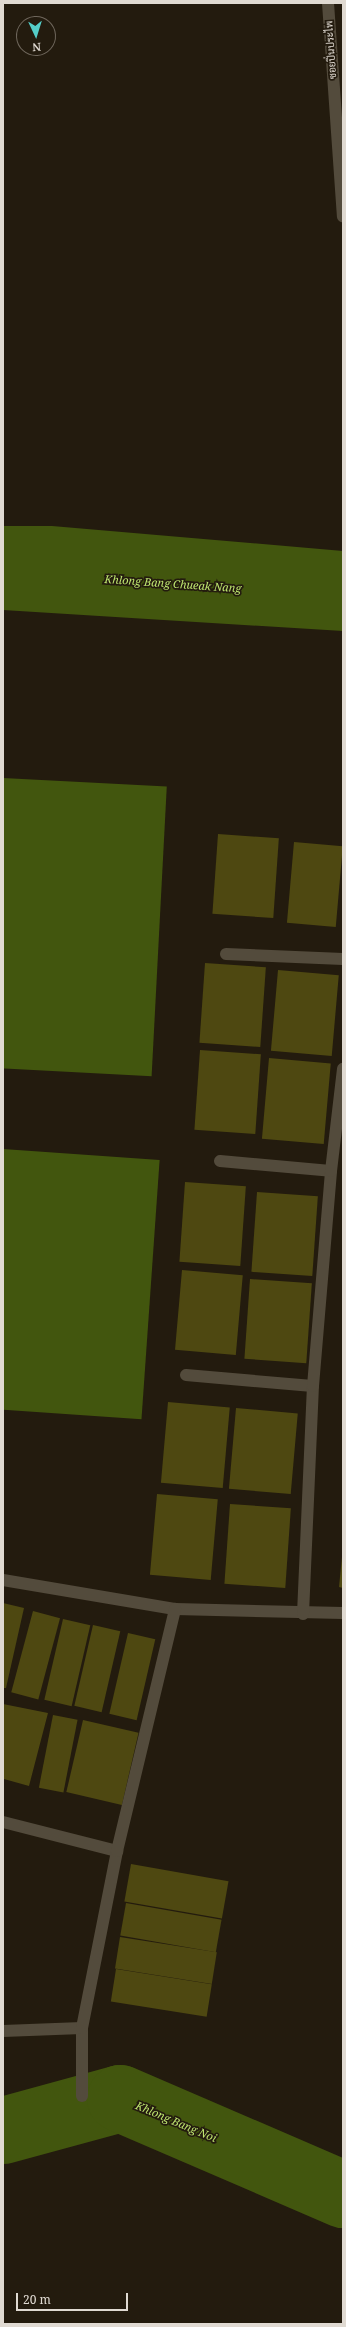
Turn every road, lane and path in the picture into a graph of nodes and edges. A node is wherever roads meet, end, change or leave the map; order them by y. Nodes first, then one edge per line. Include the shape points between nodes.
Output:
1 (328, 3) edge
2 (343, 216) edge
3 (226, 954) dead end
4 (343, 959) edge
5 (343, 1069) edge
6 (220, 1161) dead end
7 (330, 1171) junction
8 (186, 1375) dead end
9 (314, 1386) junction
10 (3, 1580) edge
11 (175, 1609) junction
12 (343, 1613) edge
13 (303, 1614) junction
14 (3, 1822) edge
15 (117, 1851) junction
16 (82, 2028) junction
17 (3, 2031) edge
18 (82, 2096) dead end

1 - 2 street, ซอยปิ่นประไพ
3 - 4 street
5 - 7 street
6 - 7 street
7 - 9 street
8 - 9 street
9 - 13 street
10 - 11 street
11 - 13 street
11 - 15 street
12 - 13 street
14 - 15 street
15 - 16 street
16 - 17 street
16 - 18 street

